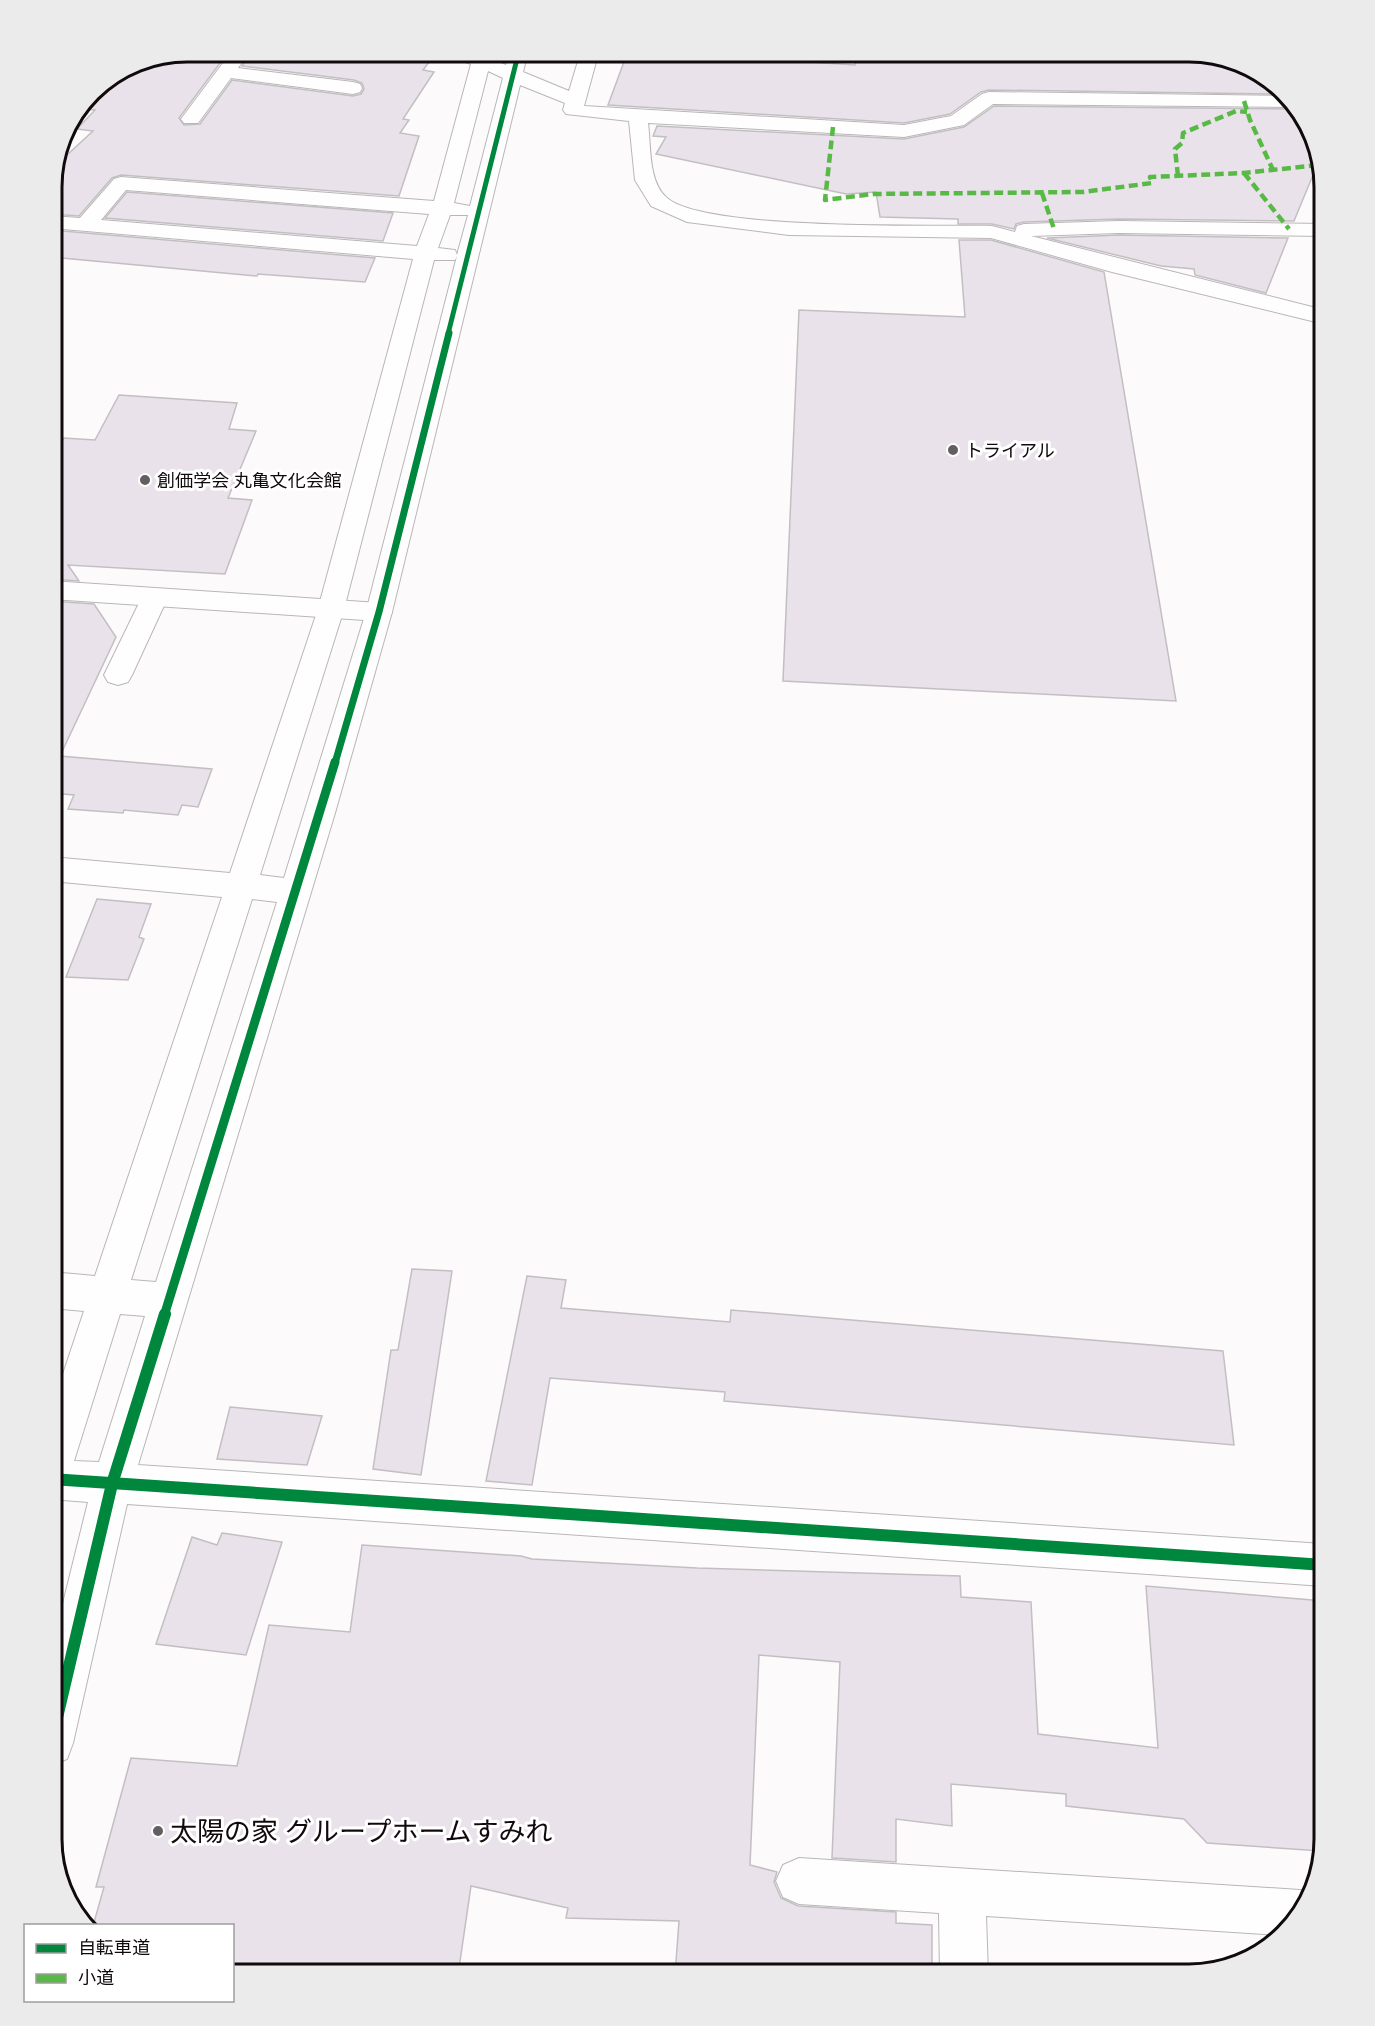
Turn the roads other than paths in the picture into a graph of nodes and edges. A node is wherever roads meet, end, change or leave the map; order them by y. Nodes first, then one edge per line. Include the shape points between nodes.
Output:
1 (233, 62) edge
2 (472, 62) edge
3 (587, 62) edge
4 (516, 63) edge
5 (226, 72) junction
6 (353, 88) dead end
7 (576, 101) junction
8 (1281, 102) edge
9 (638, 116) junction
10 (191, 118) dead end
11 (442, 208) junction
12 (480, 211) junction
13 (62, 223) edge
14 (86, 225) junction
15 (1314, 230) edge
16 (992, 232) junction
17 (424, 254) junction
18 (469, 257) junction
19 (1314, 315) edge
20 (62, 591) edge
21 (155, 597) junction
22 (331, 609) junction
23 (379, 612) junction
24 (118, 675) dead end
25 (62, 870) edge
26 (240, 886) junction
27 (296, 891) junction
28 (62, 1291) edge
29 (106, 1296) junction
30 (169, 1301) junction
31 (62, 1435) edge
32 (62, 1480) edge
33 (112, 1484) junction
34 (1314, 1564) edge
35 (62, 1696) edge
36 (799, 1881) dead end
37 (962, 1891) junction
38 (1290, 1912) edge
39 (964, 1964) edge

1 - 5 street
2 - 11 street
3 - 7 street
4 - 7 street
4 - 12 street
5 - 6 street
5 - 10 street
7 - 9 street via 573,110
8 - 9 street via 990,98 957,121 904,130
9 - 16 street via 645,180 658,202 694,218 789,229
11 - 12 street
11 - 14 street via 121,183
11 - 17 street
12 - 18 street
13 - 14 street
14 - 17 street
15 - 16 street via 1119,227
16 - 19 street
17 - 18 street
17 - 22 street
18 - 23 street
20 - 21 street
21 - 22 street
21 - 24 street
22 - 23 street
22 - 26 street
23 - 27 street
25 - 26 street
26 - 27 street
26 - 29 street
27 - 30 street
28 - 29 street
29 - 30 street
29 - 31 street
30 - 33 street
32 - 33 street
33 - 34 street
33 - 35 street
36 - 37 street
37 - 38 street
37 - 39 street

